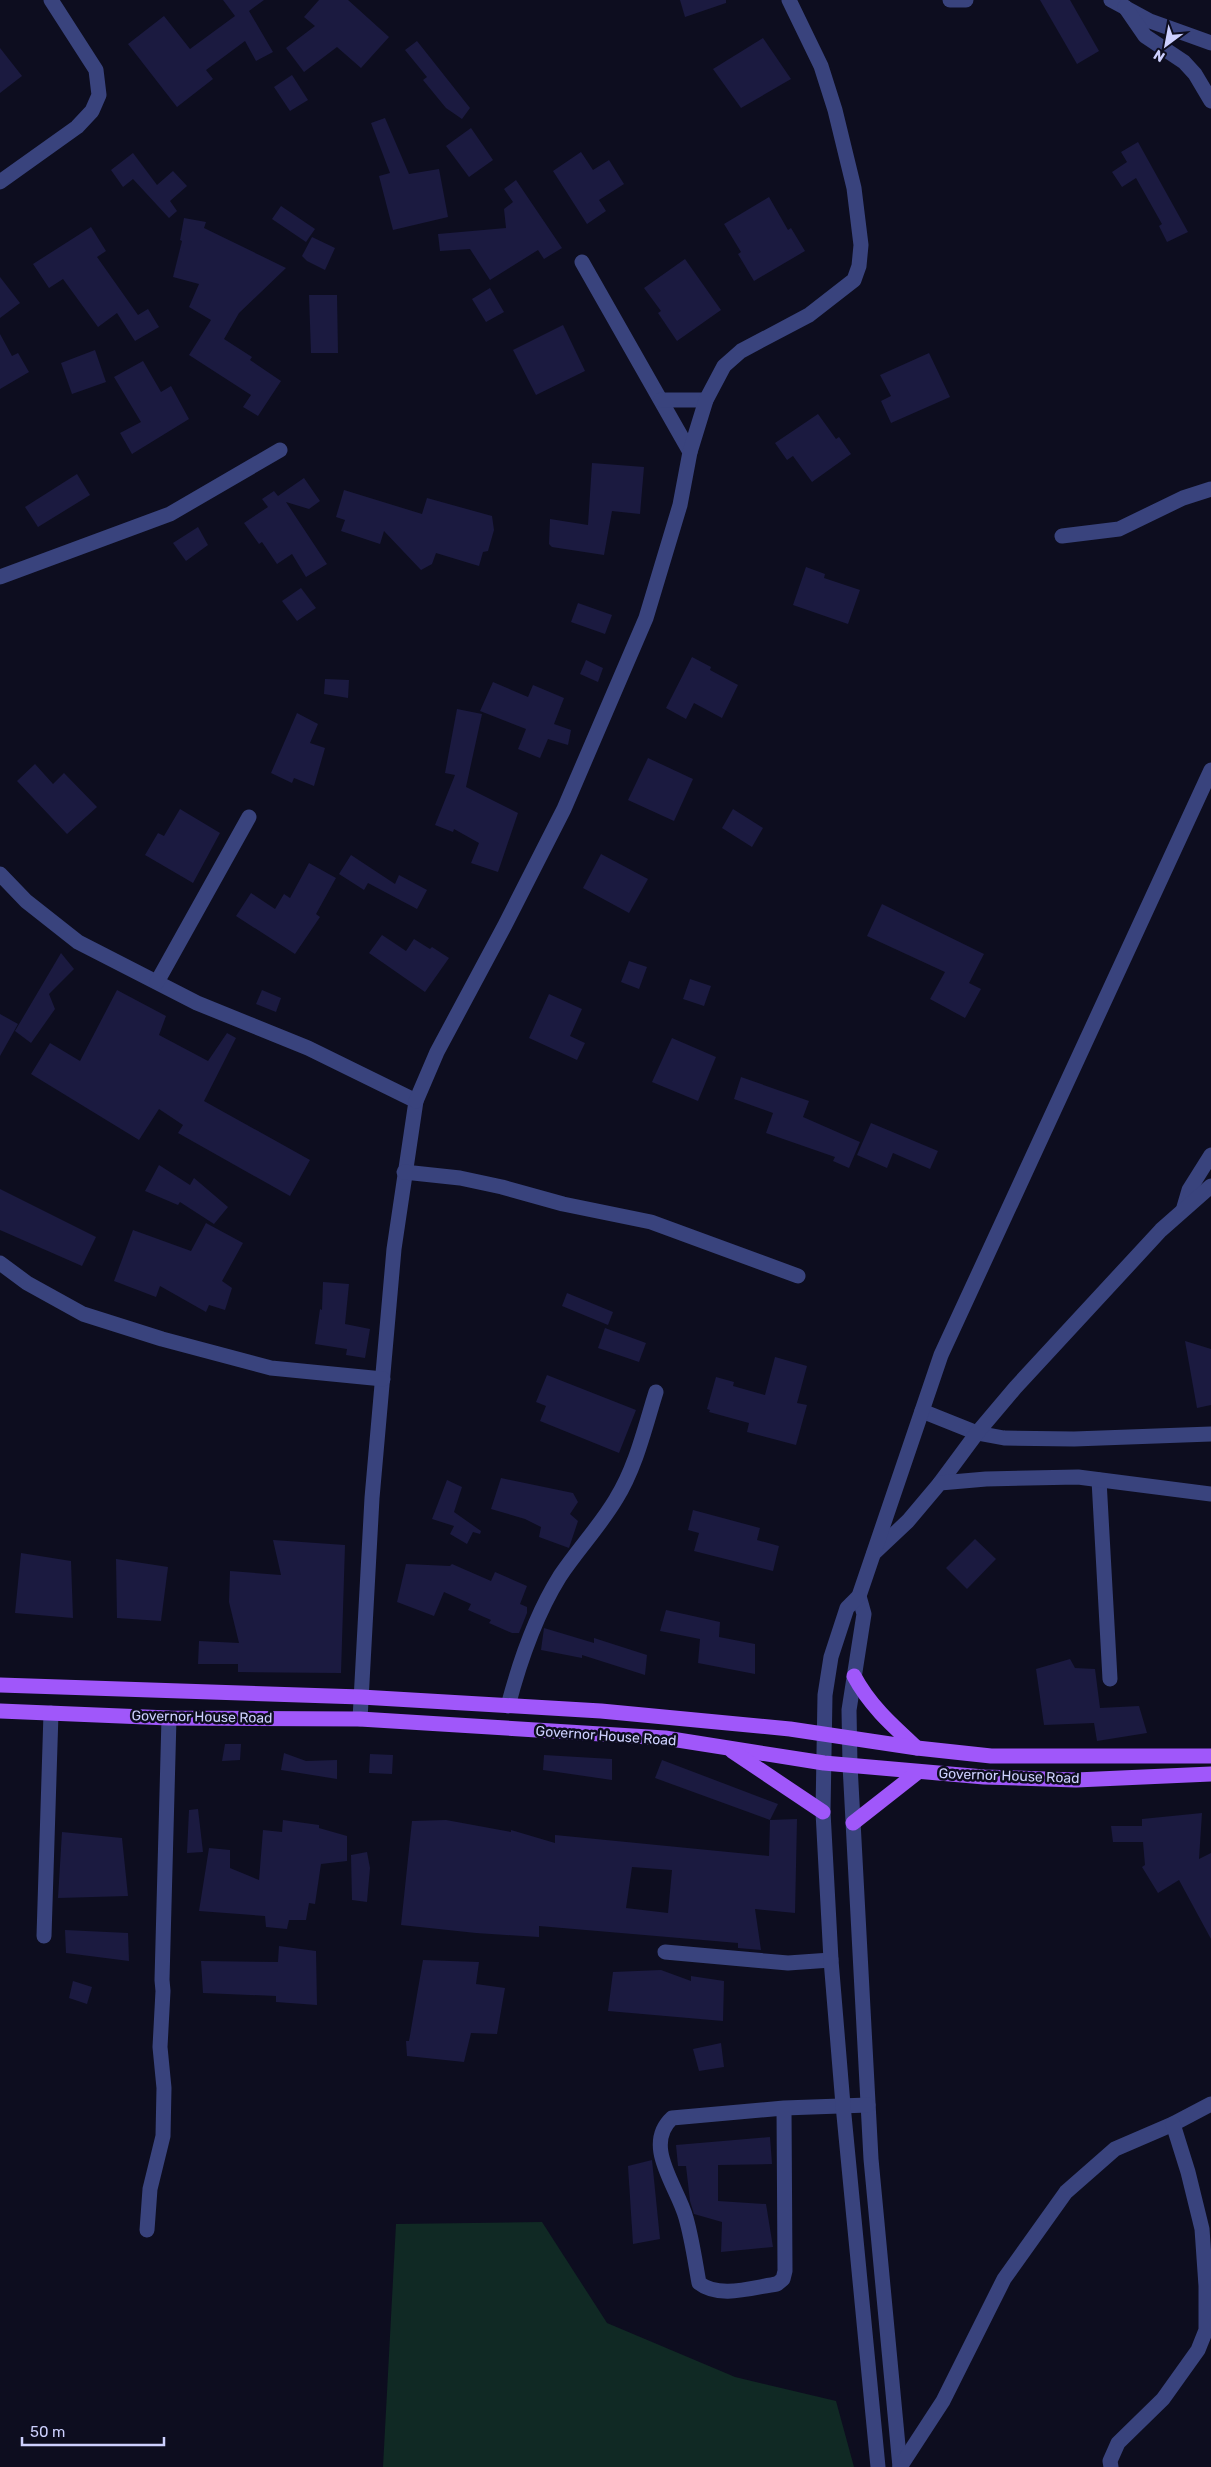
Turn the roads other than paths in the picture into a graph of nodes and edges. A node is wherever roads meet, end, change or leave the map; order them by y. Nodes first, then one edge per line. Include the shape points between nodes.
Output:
1 (50, 0) edge
2 (789, 0) edge
3 (950, 0) edge
4 (966, 0) edge
5 (1111, 0) edge
6 (1124, 7) junction
7 (1211, 43) edge
8 (1211, 101) edge
9 (0, 182) edge
10 (582, 262) dead end
11 (661, 400) junction
12 (706, 400) junction
13 (280, 450) dead end
14 (690, 452) junction
15 (1211, 489) edge
16 (1062, 536) dead end
17 (0, 577) edge
18 (1211, 770) edge
19 (249, 817) dead end
20 (0, 874) edge
21 (157, 982) junction
22 (416, 1101) junction
23 (1211, 1155) edge
24 (404, 1172) junction
25 (1211, 1186) edge
26 (1184, 1207) junction
27 (0, 1263) edge
28 (798, 1276) dead end
29 (383, 1379) junction
30 (656, 1392) dead end
31 (922, 1411) junction
32 (977, 1433) junction
33 (1211, 1434) edge
34 (1100, 1480) junction
35 (940, 1483) junction
36 (1211, 1494) edge
37 (873, 1554) junction
38 (860, 1596) junction
39 (854, 1676) junction
40 (1110, 1679) dead end
41 (0, 1685) edge
42 (360, 1697) junction
43 (508, 1706) junction
44 (0, 1712) edge
45 (51, 1714) junction
46 (169, 1718) junction
47 (360, 1719) junction
48 (824, 1735) junction
49 (850, 1738) junction
50 (918, 1748) junction
51 (729, 1749) junction
52 (1211, 1756) edge
53 (824, 1763) junction
54 (850, 1765) junction
55 (918, 1772) junction
56 (1211, 1774) edge
57 (823, 1812) junction
58 (853, 1822) junction
59 (44, 1936) dead end
60 (665, 1952) dead end
61 (831, 1960) junction
62 (1211, 2104) edge
63 (843, 2105) junction
64 (868, 2105) junction
65 (784, 2108) junction
66 (1173, 2124) junction
67 (147, 2230) dead end
68 (878, 2467) edge
69 (900, 2467) edge
70 (1111, 2467) edge

1 - 9 street via 96,70 99,95 92,111 77,127
2 - 12 street via 821,66 835,110 854,188 861,245 859,266 854,280 809,314 741,351 724,366
3 - 4 street
5 - 6 street
6 - 7 street via 1150,21
6 - 8 street via 1145,36 1184,62
10 - 11 street
11 - 12 street
11 - 14 street
12 - 14 street
13 - 17 street via 170,514
14 - 22 street via 680,505 646,618 564,810 437,1052
15 - 16 street via 1184,498 1119,529
18 - 31 street via 941,1355
19 - 21 street
20 - 21 street via 26,901 78,942
21 - 22 street via 197,1003 308,1048
22 - 24 street
23 - 26 street via 1188,1190
24 - 28 street via 460,1178 652,1222
24 - 29 street
25 - 26 street
26 - 32 street
27 - 29 street via 27,1283 83,1314 162,1339 272,1368
29 - 42 street
30 - 43 street via 617,1499 560,1577 532,1628
31 - 32 street
31 - 37 street
32 - 33 street via 1004,1438
32 - 35 street
34 - 35 street via 1078,1477
34 - 36 street
34 - 40 street
35 - 37 street via 908,1521
37 - 38 street
38 - 39 street via 864,1614
38 - 48 street via 847,1608 831,1657 825,1695
39 - 49 street via 849,1710
39 - 50 main road via 866,1699
41 - 42 main road, Governor House Road
42 - 43 main road, Governor House Road
42 - 47 street
43 - 48 main road, Governor House Road via 734,1723
44 - 45 main road, Governor House Road
45 - 46 main road, Governor House Road
45 - 59 street
46 - 47 main road, Governor House Road
46 - 67 street via 160,2047 163,2127 150,2189
47 - 51 main road, Governor House Road via 665,1738
48 - 49 main road, Governor House Road
48 - 53 street
49 - 50 main road, Governor House Road
49 - 54 street
50 - 52 main road, Governor House Road via 992,1756
51 - 53 main road, Governor House Road
51 - 57 main road
53 - 54 main road, Governor House Road
53 - 57 street
54 - 55 main road, Governor House Road
54 - 58 street
55 - 56 main road, Governor House Road via 1076,1780
55 - 58 main road
57 - 61 street
58 - 64 street
60 - 61 street via 788,1963
61 - 63 street
62 - 66 street
63 - 64 street
63 - 65 street
63 - 68 street
64 - 69 street
65 - 65 street via 783,2279 778,2284 720,2292 706,2289 699,2283 686,2218 660,2154 664,2125 672,2118
66 - 69 street via 1115,2149 1066,2192 1004,2279 942,2401
66 - 70 street via 1202,2229 1206,2330 1198,2350 1163,2399 1118,2443 1110,2461

